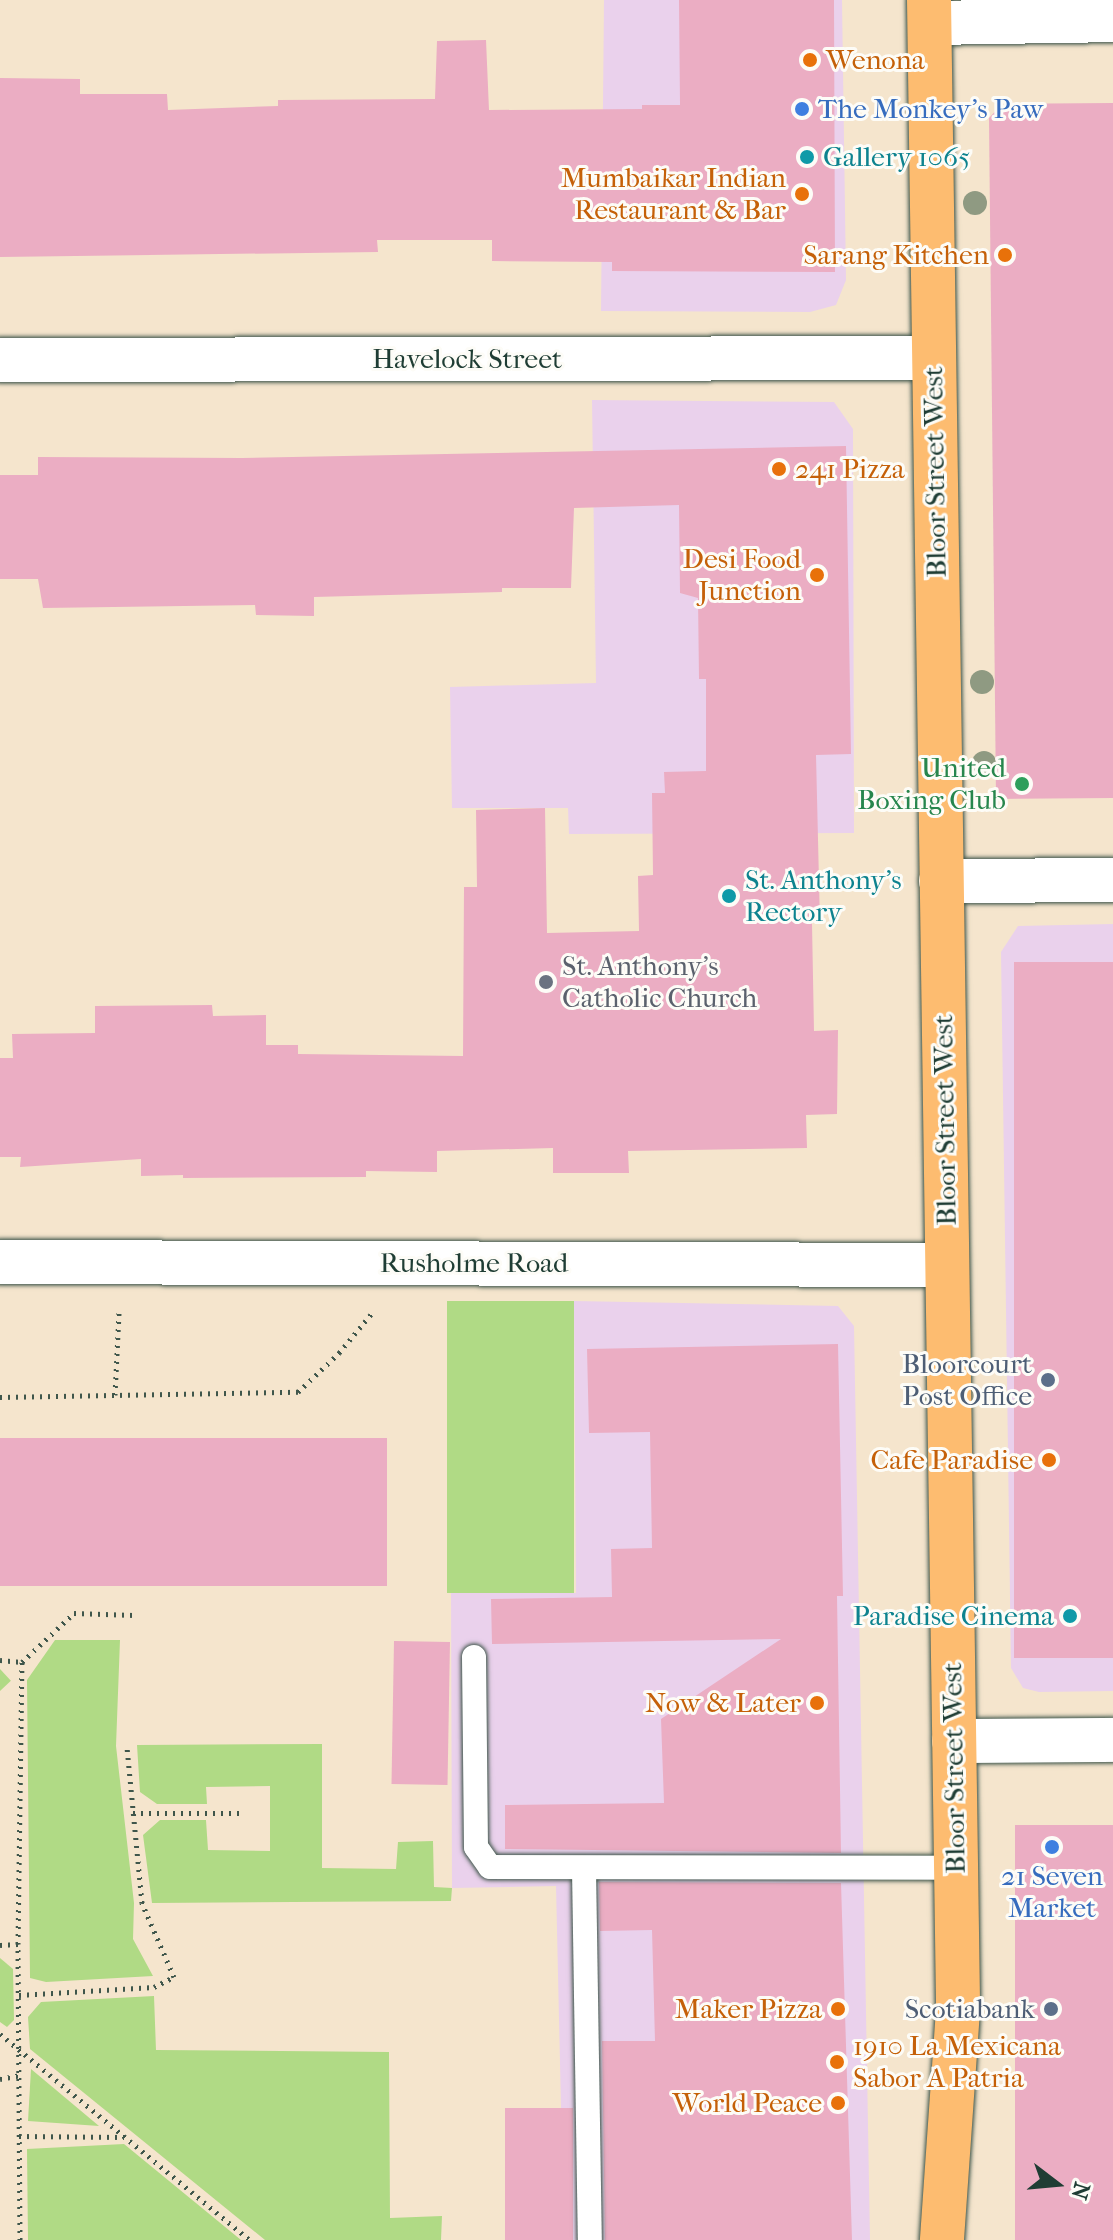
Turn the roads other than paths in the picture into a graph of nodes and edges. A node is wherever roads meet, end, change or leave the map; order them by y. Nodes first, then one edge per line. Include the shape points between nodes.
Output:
1 (930, 11) edge
2 (1113, 20) edge
3 (934, 358) junction
4 (0, 360) edge
5 (1113, 880) edge
6 (941, 881) junction
7 (0, 1262) edge
8 (947, 1265) junction
9 (474, 1657) dead end
10 (1113, 1740) edge
11 (954, 1741) junction
12 (956, 1868) junction
13 (584, 1869) junction
14 (590, 2240) edge
15 (942, 2240) edge

1 - 2 street
1 - 3 main road, Bloor Street West
3 - 4 street, Havelock Street
3 - 6 main road, Bloor Street West
5 - 6 street
6 - 8 main road, Bloor Street West
7 - 8 street, Rusholme Road
8 - 11 main road, Bloor Street West
9 - 13 lane via 476,1847 490,1867
10 - 11 street
11 - 12 main road, Bloor Street West
12 - 13 lane
12 - 15 main road, Bloor Street West via 958,2010
13 - 14 lane

